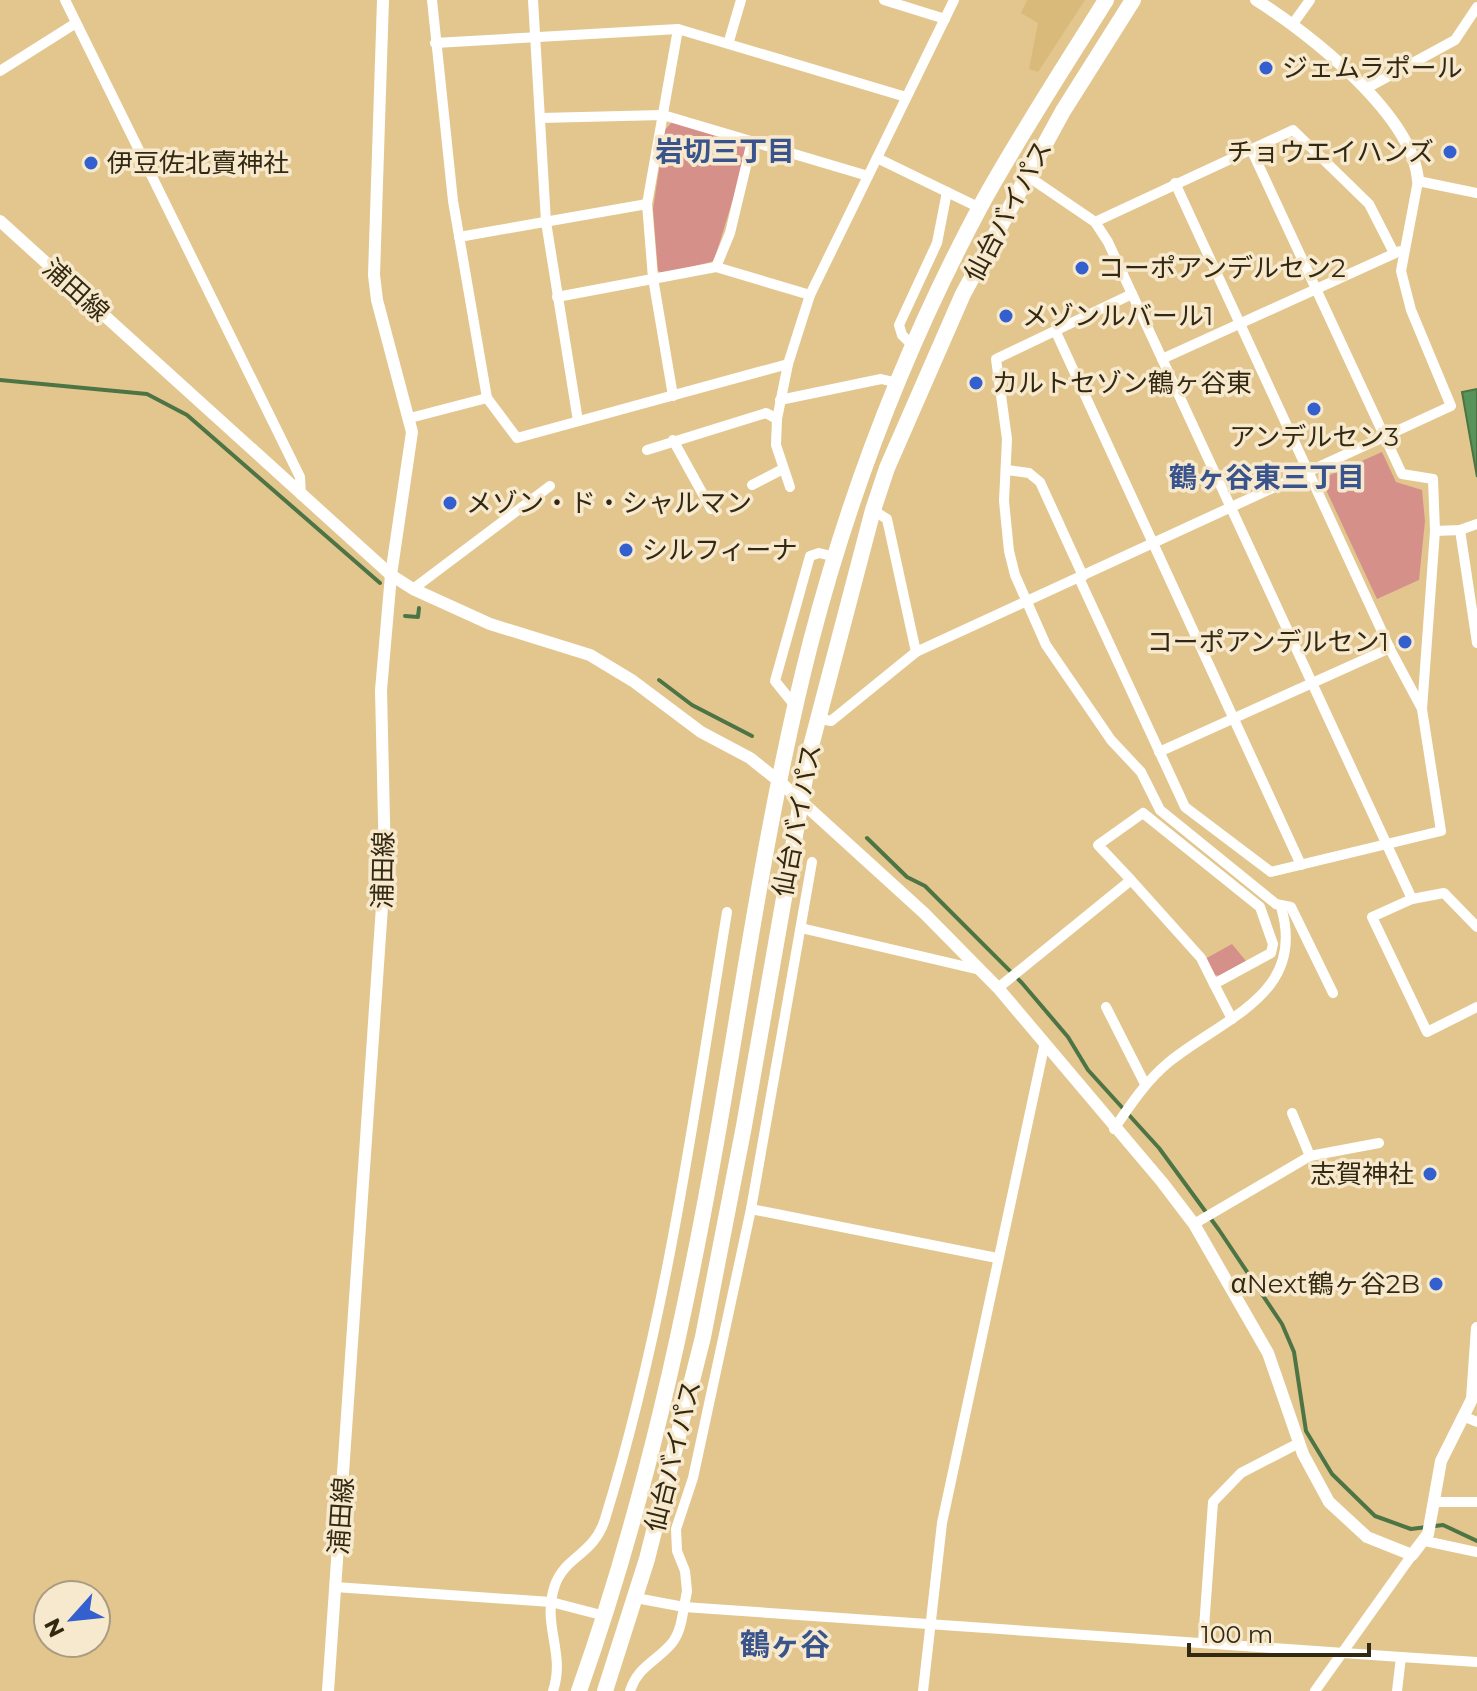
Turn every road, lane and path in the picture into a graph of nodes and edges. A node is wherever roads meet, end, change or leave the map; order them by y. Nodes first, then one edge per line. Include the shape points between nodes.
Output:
1 (65, 0) edge
2 (432, 0) edge
3 (533, 0) edge
4 (741, 0) edge
5 (884, 0) edge
6 (954, 0) edge
7 (1106, 0) edge
8 (1133, 0) edge
9 (1256, 0) edge
10 (1310, 0) edge
11 (382, 1) edge
12 (1477, 7) edge
13 (945, 19) junction
14 (76, 23) junction
15 (1292, 25) junction
16 (678, 29) junction
17 (535, 35) junction
18 (729, 41) junction
19 (435, 43) junction
20 (0, 71) edge
21 (1365, 89) junction
22 (906, 97) junction
23 (663, 115) junction
24 (540, 118) junction
25 (752, 141) junction
26 (1251, 149) junction
27 (877, 158) junction
28 (1026, 175) junction
29 (868, 176) junction
30 (1418, 181) junction
31 (1175, 183) junction
32 (947, 192) junction
33 (1477, 193) edge
34 (647, 204) junction
35 (980, 208) junction
36 (0, 221) edge
37 (546, 222) junction
38 (1095, 222) junction
39 (459, 237) junction
40 (1400, 251) junction
41 (716, 267) junction
42 (653, 278) junction
43 (1317, 289) junction
44 (1132, 294) junction
45 (810, 295) junction
46 (557, 297) junction
47 (1242, 324) junction
48 (1055, 330) junction
49 (913, 346) junction
50 (1162, 359) junction
51 (788, 364) junction
52 (898, 383) junction
53 (673, 396) junction
54 (487, 398) junction
55 (780, 400) junction
56 (410, 418) junction
57 (777, 419) junction
58 (578, 421) junction
59 (1385, 436) junction
60 (673, 440) junction
61 (647, 450) dead end
62 (783, 469) junction
63 (1007, 470) junction
64 (1309, 472) junction
65 (752, 485) dead end
66 (550, 486) dead end
67 (790, 487) dead end
68 (301, 495) junction
69 (710, 501) dead end
70 (1232, 508) junction
71 (873, 510) junction
72 (1477, 524) edge
73 (1460, 530) junction
74 (1435, 531) junction
75 (1154, 545) junction
76 (836, 557) junction
77 (391, 575) junction
78 (1081, 577) junction
79 (413, 589) junction
80 (1026, 602) junction
81 (1477, 643) edge
82 (1390, 648) junction
83 (916, 652) junction
84 (1313, 685) junction
85 (796, 707) junction
86 (1422, 709) junction
87 (1233, 717) junction
88 (817, 718) junction
89 (1159, 752) junction
90 (780, 782) junction
91 (800, 799) junction
92 (1386, 845) junction
93 (812, 862) dead end
94 (1301, 865) junction
95 (1131, 880) junction
96 (1412, 899) junction
97 (1281, 907) junction
98 (727, 912) dead end
99 (1477, 927) edge
100 (801, 928) junction
101 (980, 970) junction
102 (1214, 984) junction
103 (998, 988) junction
104 (1333, 993) dead end
105 (1106, 1007) dead end
106 (1477, 1007) edge
107 (1232, 1019) junction
108 (1117, 1029) junction
109 (1106, 1035) dead end
110 (1044, 1047) junction
111 (1145, 1084) junction
112 (1292, 1113) dead end
113 (744, 1126) junction
114 (1114, 1129) junction
115 (766, 1131) junction
116 (1379, 1143) dead end
117 (1310, 1156) junction
118 (751, 1209) junction
119 (1202, 1219) junction
120 (997, 1258) junction
121 (1477, 1328) edge
122 (1471, 1419) edge
123 (1299, 1443) junction
124 (1435, 1502) junction
125 (1477, 1502) edge
126 (1427, 1537) junction
127 (1477, 1552) edge
128 (1412, 1555) junction
129 (335, 1587) junction
130 (636, 1598) junction
131 (551, 1602) junction
132 (684, 1607) junction
133 (605, 1616) junction
134 (929, 1623) junction
135 (1203, 1642) junction
136 (1344, 1652) junction
137 (1401, 1657) junction
138 (1477, 1662) edge
139 (328, 1691) edge
140 (553, 1691) edge
141 (579, 1691) edge
142 (605, 1691) edge
143 (630, 1691) edge
144 (923, 1691) edge
145 (1315, 1691) edge
146 (1397, 1691) edge

1 - 14 street
2 - 19 street
3 - 17 street
4 - 18 street
5 - 13 street
6 - 13 street
7 - 35 highway, 仙台バイパス
8 - 28 highway, 仙台バイパス
9 - 15 street
10 - 15 street
11 - 56 street via 374,275
12 - 21 street via 1455,40
13 - 22 street
14 - 20 street
14 - 68 street via 300,477
15 - 21 street
16 - 17 street
16 - 18 street
16 - 23 street
17 - 19 street
17 - 24 street
18 - 22 street
19 - 39 street
21 - 30 street via 1409,142
22 - 27 street
23 - 24 street
23 - 25 street
23 - 34 street
24 - 37 street
25 - 29 street
25 - 41 street via 730,233
26 - 31 street
26 - 40 street via 1293,130 1369,204
26 - 43 street
27 - 29 street
27 - 32 street
28 - 38 street
28 - 71 highway, 仙台バイパス via 956,308
29 - 45 street
30 - 33 street
30 - 40 street
31 - 38 street
31 - 47 street
32 - 35 street
32 - 49 street via 937,243 899,325
34 - 37 street
34 - 42 street
35 - 49 highway, 仙台バイパス
36 - 68 street, 浦田線
37 - 39 street
37 - 46 street
38 - 44 street
39 - 54 street
40 - 43 street
40 - 59 street via 1411,310 1451,406
41 - 42 street
41 - 45 street
42 - 46 street
42 - 53 street
43 - 47 street
43 - 59 street
44 - 48 street
44 - 50 street
45 - 51 street
46 - 58 street
47 - 50 street
47 - 64 street
48 - 63 street via 996,359
48 - 75 street
49 - 52 highway, 仙台バイパス
50 - 70 street
51 - 53 street
51 - 55 street
52 - 55 street via 881,379
52 - 76 highway, 仙台バイパス
53 - 58 street
54 - 56 street
54 - 58 street via 517,438
55 - 57 street
56 - 77 street via 410,459
57 - 60 street via 766,413
57 - 62 street via 776,445
59 - 64 street
59 - 74 street via 1402,474 1433,479
60 - 61 street
60 - 69 street
62 - 65 street
62 - 67 street
63 - 78 street via 1029,473 1040,482
63 - 80 street via 1009,551
64 - 70 street
64 - 82 street
66 - 79 street
68 - 77 street, 浦田線
70 - 75 street
70 - 84 street
71 - 83 street via 887,519
71 - 88 highway, 仙台バイパス
72 - 73 street
73 - 74 street
73 - 81 street
74 - 86 street
75 - 78 street
75 - 87 street
76 - 85 highway, 仙台バイパス
76 - 85 street via 810,556 798,593 775,681
77 - 79 street
77 - 129 street, 浦田線 via 381,690 386,839 379,975
78 - 80 street
78 - 89 street
79 - 90 street via 490,624 590,655
80 - 83 street
80 - 97 street via 1046,645 1111,740 1141,772 1160,810
82 - 84 street
82 - 86 street
83 - 88 street via 831,721
84 - 87 street
84 - 92 street
85 - 90 highway, 仙台バイパス
86 - 92 street via 1441,831
87 - 89 street
87 - 94 street
88 - 91 highway, 仙台バイパス
89 - 94 street via 1185,807 1271,872
90 - 91 street
90 - 133 highway, 仙台バイパス via 718,1133 661,1412
91 - 101 street
91 - 113 highway, 仙台バイパス
92 - 94 street
92 - 96 street
93 - 100 street
95 - 102 street via 1201,958
95 - 102 street via 1098,845 1143,813 1260,907 1273,944 1271,953
95 - 103 street
96 - 99 street via 1444,893
96 - 106 street via 1372,917 1427,1032
97 - 104 street via 1291,907
97 - 107 street via 1288,947 1278,979
98 - 131 street via 683,1186 623,1456 599,1538 560,1575
100 - 101 street
100 - 115 street
101 - 103 street
102 - 107 street
103 - 110 street
105 - 108 street
107 - 111 street
108 - 109 street
108 - 111 street
110 - 114 street
110 - 120 street
111 - 114 street
112 - 117 street
113 - 115 street
113 - 130 highway, 仙台バイパス via 703,1337
114 - 119 street
115 - 118 street
116 - 117 street
117 - 119 street
118 - 120 street
118 - 132 street via 693,1478 676,1529 685,1571
119 - 123 street via 1268,1353
120 - 134 street via 942,1523
121 - 122 street
122 - 124 street via 1441,1461
123 - 128 street via 1315,1482 1347,1522 1367,1537
123 - 135 street via 1241,1473 1213,1502
124 - 125 street
124 - 126 street
126 - 127 street
126 - 128 street
128 - 136 street
129 - 131 street
129 - 139 street, 浦田線
130 - 132 street
130 - 142 highway, 仙台バイパス
131 - 133 street
131 - 140 street via 548,1619 559,1656
132 - 134 street
132 - 143 street via 671,1644 644,1665
133 - 141 highway, 仙台バイパス
134 - 135 street
134 - 144 street
135 - 136 street
136 - 137 street
136 - 145 street
137 - 138 street
137 - 146 street

